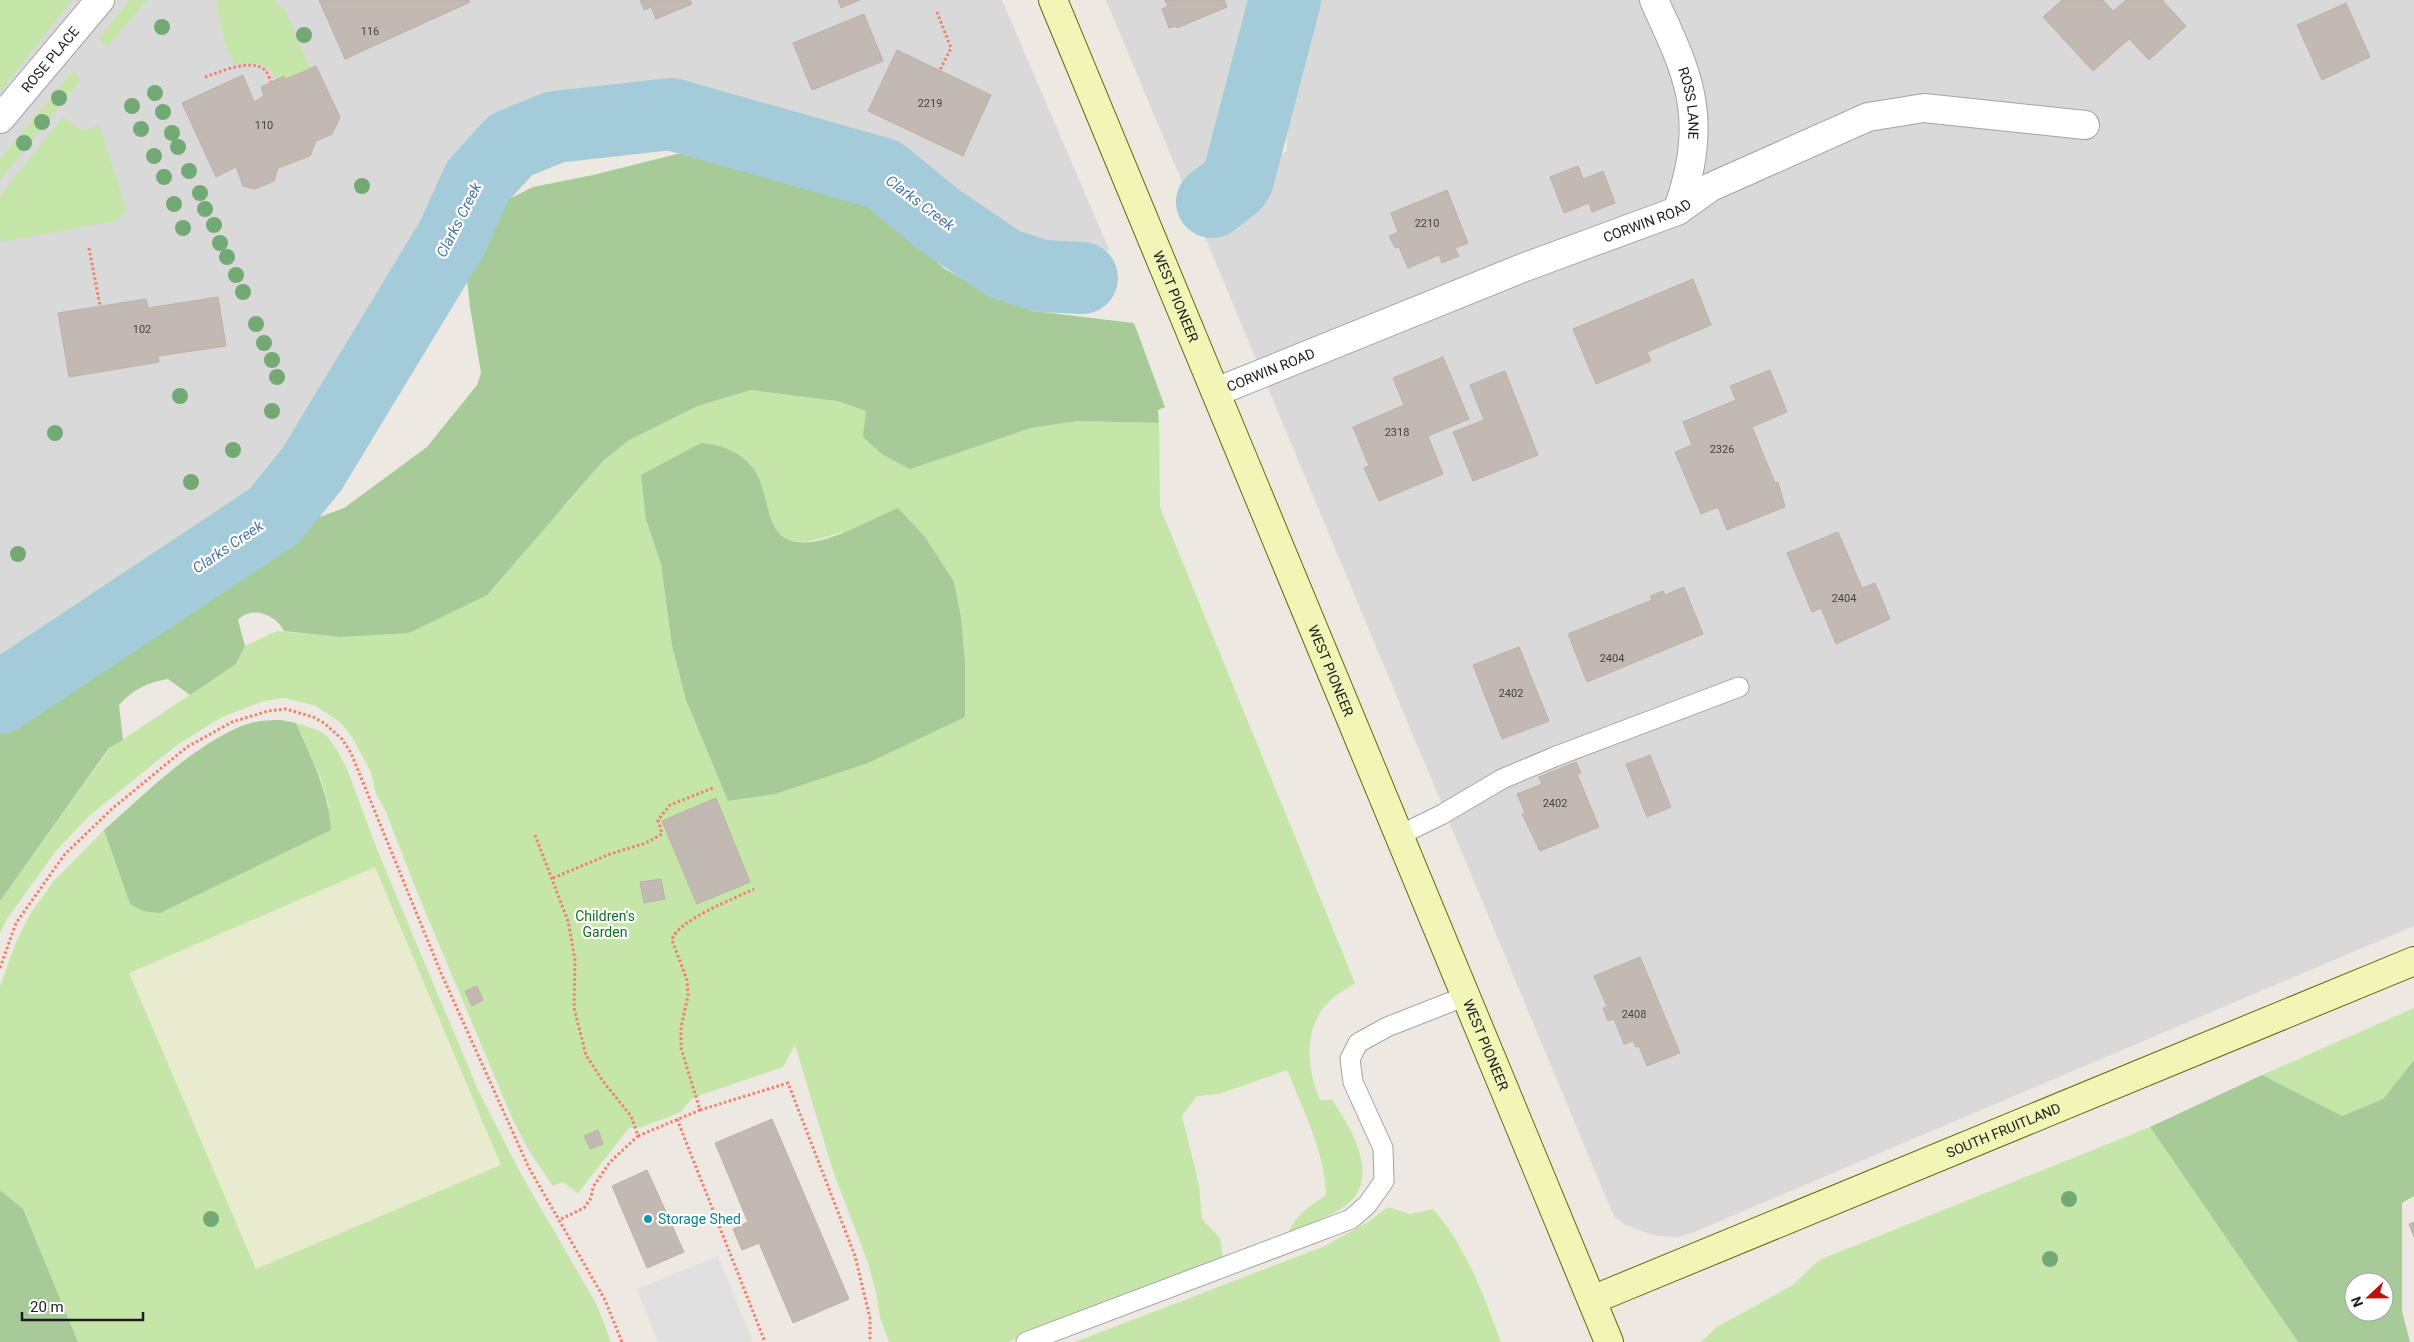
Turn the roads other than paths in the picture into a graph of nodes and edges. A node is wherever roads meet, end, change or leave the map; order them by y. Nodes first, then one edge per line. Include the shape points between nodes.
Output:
1 (100, 0) edge
2 (1052, 0) edge
3 (1654, 0) edge
4 (0, 119) edge
5 (2085, 125) dead end
6 (1677, 211) junction
7 (1216, 392) junction
8 (1739, 687) dead end
9 (1400, 835) junction
10 (2414, 961) edge
11 (1466, 996) junction
12 (1592, 1300) junction
13 (1026, 1342) edge
14 (1609, 1342) edge

1 - 4 street, ROSE PLACE
2 - 7 main road, WEST PIONEER
3 - 6 street, ROSS LANE via 1681,63 1692,106 1687,184
5 - 6 street, CORWIN ROAD via 1924,108 1868,117 1711,187
6 - 7 street, CORWIN ROAD via 1525,267
7 - 9 main road, WEST PIONEER
8 - 9 lane via 1502,779
9 - 11 main road, WEST PIONEER
10 - 12 main road, SOUTH FRUITLAND
11 - 12 main road, WEST PIONEER
11 - 13 lane via 1387,1027 1358,1043 1350,1059 1353,1082 1383,1148 1384,1181 1367,1205 1351,1219
12 - 14 main road, WEST PIONEER

